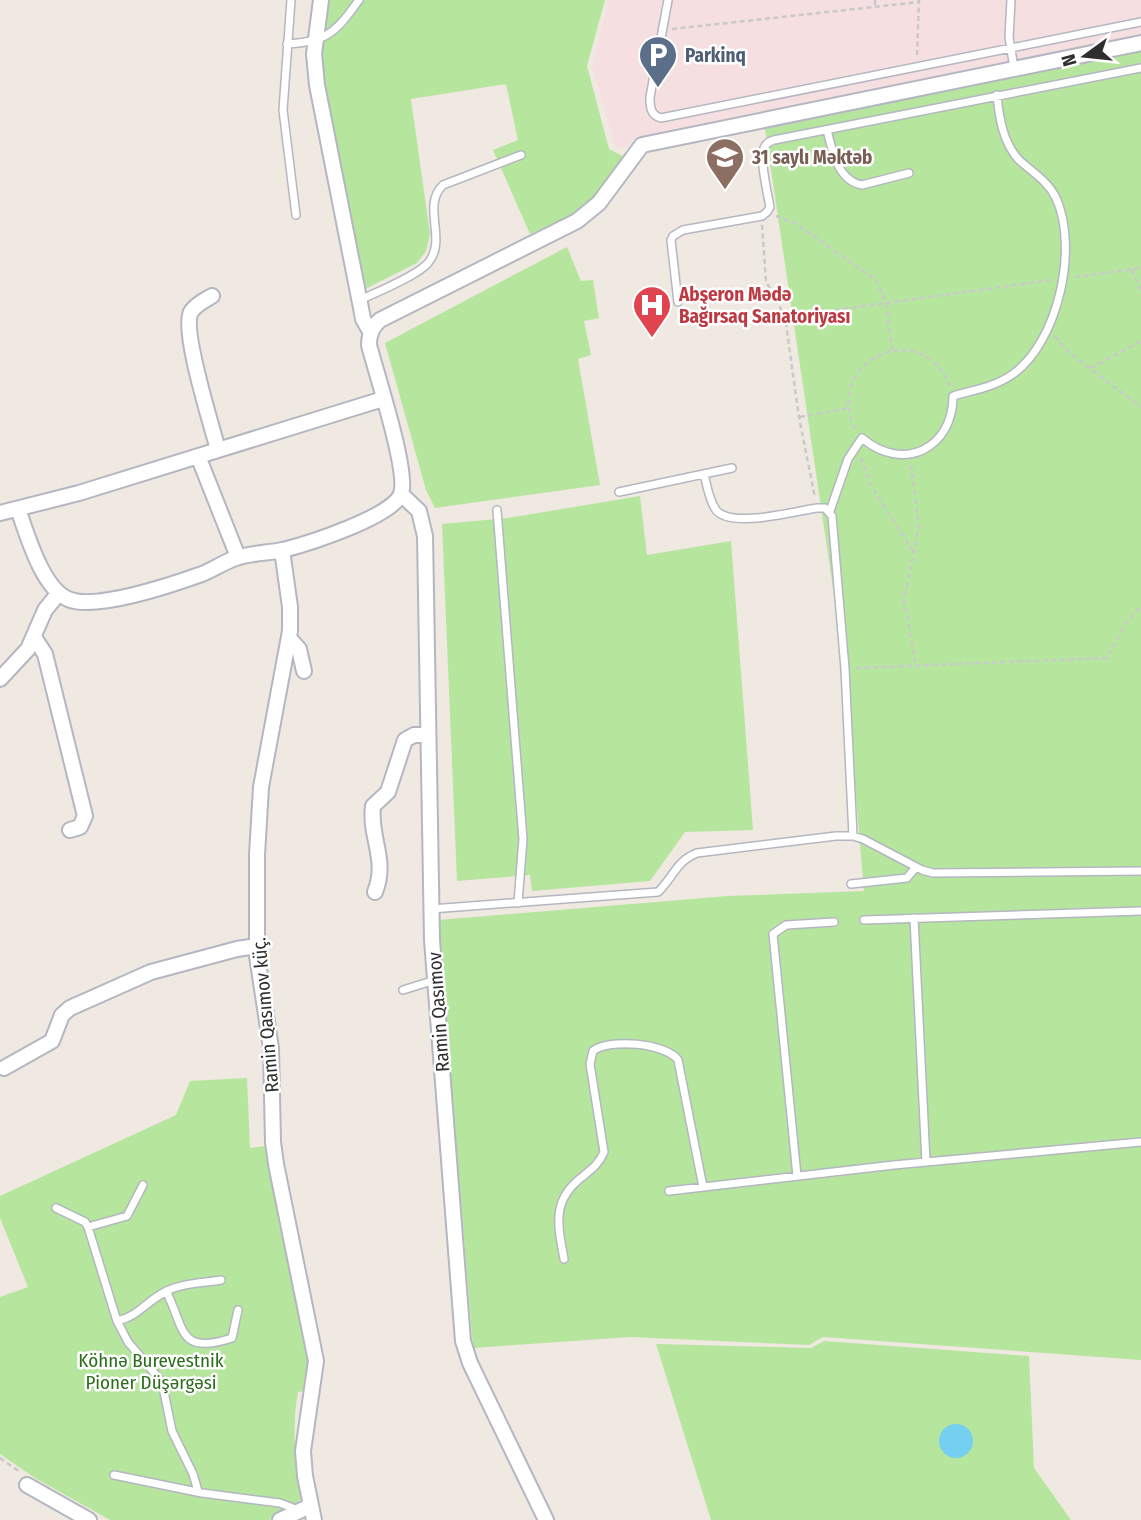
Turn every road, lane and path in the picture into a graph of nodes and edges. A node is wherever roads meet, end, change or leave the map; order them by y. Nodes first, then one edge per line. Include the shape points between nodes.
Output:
1 (291, 0) edge
2 (321, 0) edge
3 (359, 0) edge
4 (667, 0) edge
5 (875, 0) edge
6 (1012, 0) edge
7 (919, 1) edge
8 (875, 8) junction
9 (1141, 22) edge
10 (662, 30) junction
11 (317, 41) junction
12 (1141, 43) edge
13 (287, 44) junction
14 (1010, 48) junction
15 (917, 65) junction
16 (1141, 68) edge
17 (1014, 69) junction
18 (997, 95) junction
19 (827, 130) junction
20 (521, 155) dead end
21 (909, 173) dead end
22 (764, 214) junction
23 (296, 215) dead end
24 (1141, 268) edge
25 (1132, 270) junction
26 (1061, 279) junction
27 (1141, 291) edge
28 (212, 296) dead end
29 (359, 301) junction
30 (678, 302) dead end
31 (886, 303) junction
32 (785, 317) junction
33 (1048, 329) junction
34 (371, 333) junction
35 (1141, 341) edge
36 (892, 351) junction
37 (1090, 369) junction
38 (953, 396) junction
39 (383, 400) junction
40 (1141, 407) edge
41 (849, 408) junction
42 (799, 417) junction
43 (859, 441) junction
44 (218, 450) junction
45 (910, 454) junction
46 (198, 456) junction
47 (732, 468) dead end
48 (704, 474) junction
49 (619, 492) dead end
50 (401, 494) junction
51 (817, 508) junction
52 (18, 509) junction
53 (497, 510) dead end
54 (830, 511) junction
55 (0, 513) edge
56 (282, 550) junction
57 (914, 553) junction
58 (238, 557) junction
59 (58, 594) junction
60 (1141, 605) edge
61 (34, 637) junction
62 (289, 638) junction
63 (916, 665) junction
64 (845, 669) junction
65 (304, 671) dead end
66 (0, 679) edge
67 (428, 735) junction
68 (70, 830) dead end
69 (853, 836) junction
70 (916, 867) junction
71 (1141, 871) edge
72 (851, 884) dead end
73 (375, 892) dead end
74 (518, 902) junction
75 (431, 909) junction
76 (1141, 911) edge
77 (914, 918) junction
78 (864, 920) dead end
79 (834, 922) dead end
80 (257, 946) junction
81 (435, 980) junction
82 (403, 990) dead end
83 (4, 1068) dead end
84 (1141, 1142) edge
85 (926, 1162) junction
86 (797, 1176) junction
87 (143, 1185) dead end
88 (703, 1187) junction
89 (669, 1191) dead end
90 (56, 1208) dead end
91 (88, 1227) junction
92 (564, 1259) dead end
93 (221, 1280) dead end
94 (166, 1291) junction
95 (238, 1310) dead end
96 (117, 1321) junction
97 (0, 1458) edge
98 (114, 1475) dead end
99 (27, 1485) joint
100 (198, 1492) junction
101 (307, 1512) edge
102 (89, 1520) edge
103 (280, 1520) edge
104 (546, 1520) edge

1 - 13 lane
2 - 11 street
3 - 11 lane via 332,34
4 - 10 lane
5 - 8 path
6 - 14 lane
7 - 8 path
7 - 15 path
8 - 10 path
9 - 14 lane
10 - 15 lane via 650,103 651,111 661,118
11 - 13 lane
11 - 29 street via 317,85
12 - 17 street
13 - 23 lane via 283,110
14 - 15 lane
14 - 17 lane
16 - 18 lane
17 - 34 street via 642,145 589,213 380,320
18 - 19 lane
18 - 26 lane via 1009,144 1018,159 1048,186 1059,205 1065,240
19 - 21 lane via 835,159 855,184
19 - 22 lane via 766,144 762,157 770,207
20 - 29 lane via 436,191 435,251 429,262
22 - 30 lane via 673,236
22 - 31 path via 795,223 876,280
22 - 32 path via 766,281
24 - 25 path
25 - 26 path
25 - 27 path
26 - 31 path
26 - 33 lane
28 - 44 street via 192,309 189,327
29 - 34 street
31 - 32 path
31 - 36 path
32 - 42 path
33 - 37 path
33 - 38 lane via 1036,352 1016,373 995,385
34 - 39 street via 369,345
35 - 37 path
36 - 38 path via 910,351 934,362
36 - 41 path via 862,366 850,389
37 - 40 path
38 - 45 lane via 950,422 943,434
39 - 44 street
39 - 50 street via 401,462
41 - 42 path
41 - 43 path
42 - 51 path
43 - 45 lane via 884,453
43 - 54 lane
43 - 57 path via 870,484
44 - 46 street
45 - 57 path via 919,527
46 - 52 street
46 - 58 street
47 - 48 lane
48 - 49 lane
48 - 51 lane via 715,509 728,519
50 - 56 street via 374,517
50 - 67 street, Ramin Qasımov via 419,511 425,536
51 - 54 lane
52 - 55 street
52 - 59 street via 42,570
53 - 74 lane via 523,839
54 - 64 lane
56 - 58 street
56 - 62 street, Ramin Qasımov küç.
57 - 63 path via 904,600
58 - 59 street via 193,577 108,601 78,603
59 - 61 street via 45,610
60 - 63 path via 1107,658
61 - 66 street via 21,659
61 - 68 street via 45,654 85,816 80,827
62 - 65 street via 299,649
62 - 80 street, Ramin Qasımov küç. via 261,787
63 - 64 path
64 - 69 lane
67 - 73 street via 405,740 388,792 373,806 381,865
67 - 75 street, Ramin Qasımov
69 - 70 lane
69 - 74 lane via 696,853 681,861 658,892
70 - 71 lane via 963,874
70 - 72 lane via 907,878
74 - 75 lane
75 - 81 street, Ramin Qasımov
76 - 77 lane
77 - 78 lane
77 - 85 lane
79 - 86 lane via 786,925 772,940
80 - 83 street via 144,975 70,1008 62,1015 52,1041
80 - 101 street, Ramin Qasımov küç. via 271,1048 273,1142 316,1361 303,1451
81 - 82 lane
81 - 104 street, Ramin Qasımov via 463,1341
84 - 85 lane
85 - 86 lane
86 - 88 lane
87 - 91 lane via 127,1216
88 - 89 lane
88 - 92 lane via 678,1060 664,1049 629,1044 598,1047 590,1064 604,1152 600,1163 561,1199 558,1221
90 - 91 lane
91 - 96 lane
93 - 94 lane
94 - 95 lane via 184,1337 190,1341 232,1338
94 - 96 lane via 134,1316
96 - 100 lane via 128,1342 162,1381 172,1431
97 - 99 path via 21,1472
98 - 100 lane
99 - 102 street
100 - 101 lane via 280,1503
101 - 103 street

